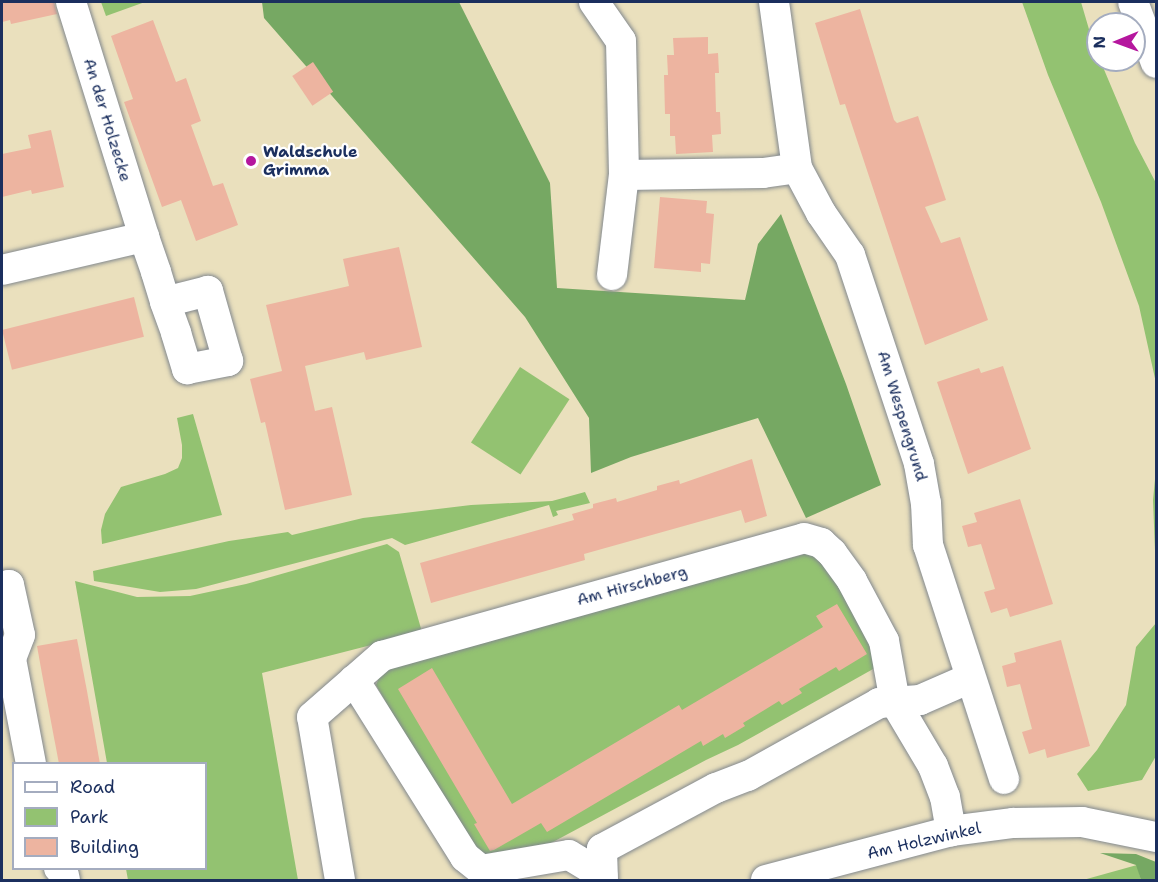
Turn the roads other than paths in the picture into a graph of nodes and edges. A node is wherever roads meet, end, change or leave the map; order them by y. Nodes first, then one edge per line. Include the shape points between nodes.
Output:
1 (71, 2) edge
2 (594, 2) edge
3 (774, 2) edge
4 (1133, 2) edge
5 (1156, 63) edge
6 (797, 168) junction
7 (624, 175) junction
8 (144, 237) junction
9 (2, 270) edge
10 (612, 274) dead end
11 (165, 302) dead end
12 (5, 585) edge
13 (969, 678) junction
14 (354, 680) junction
15 (895, 702) junction
16 (31, 762) edge
17 (1004, 779) dead end
18 (951, 831) junction
19 (1156, 837) edge
20 (602, 878) edge
21 (340, 880) edge
22 (766, 880) edge

1 - 8 street, An der Holzecke
2 - 7 street via 621,41
3 - 6 street, Am Wespengrund
4 - 5 street
6 - 7 street via 762,173
6 - 13 street, Am Wespengrund via 850,255 920,464 928,545
7 - 10 street
8 - 9 street
8 - 11 street, An der Holzecke
12 - 16 street via 20,635 11,659
13 - 15 street via 920,700
13 - 17 street, Am Wespengrund
14 - 15 street, Am Hirschberg via 382,656 804,538 821,543 832,553 858,592 884,641
14 - 20 street via 465,856 481,870 569,855
14 - 21 street, Am Hirschberg via 312,717
15 - 18 street, Am Hirschberg via 933,766 945,797
15 - 20 street via 879,703 748,777 716,788 602,849
18 - 19 street, Am Holzwinkel via 1013,823 1072,822
18 - 22 street, Am Holzwinkel

